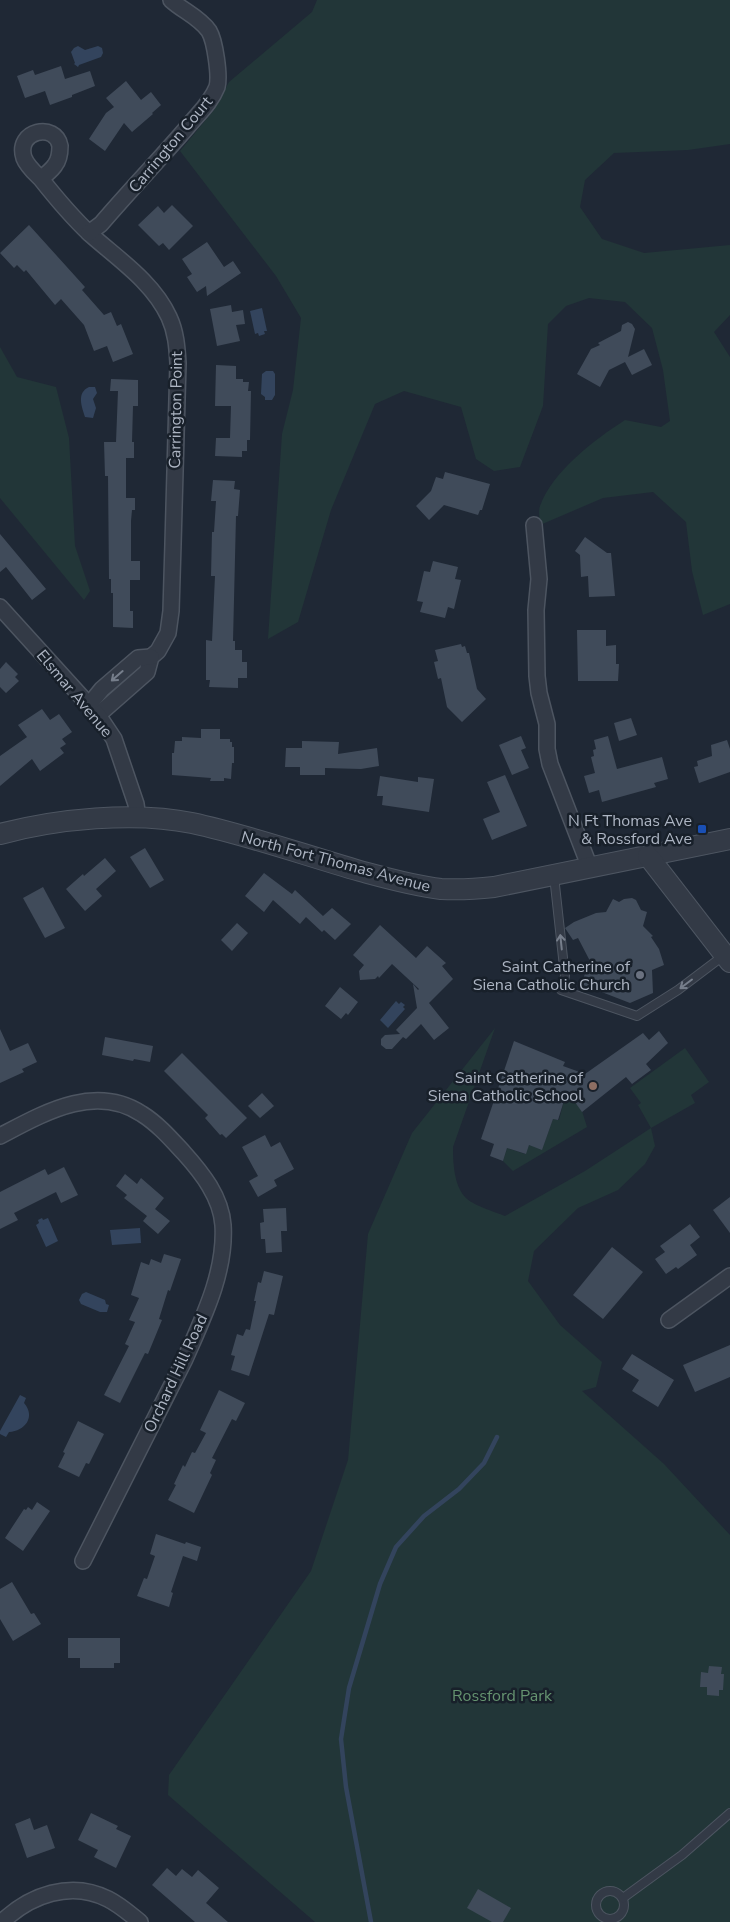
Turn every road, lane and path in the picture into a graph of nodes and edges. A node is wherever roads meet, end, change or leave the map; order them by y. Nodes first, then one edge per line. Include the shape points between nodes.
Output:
1 (171, 0) edge
2 (41, 179) dead end
3 (89, 233) junction
4 (534, 525) dead end
5 (0, 607) edge
6 (93, 710) junction
7 (138, 818) junction
8 (0, 834) edge
9 (730, 839) edge
10 (648, 856) junction
11 (590, 868) junction
12 (554, 875) junction
13 (727, 959) edge
14 (0, 1136) edge
15 (730, 1276) edge
16 (668, 1320) dead end
17 (83, 1561) dead end
18 (730, 1813) edge
19 (622, 1898) dead end
20 (2, 1922) edge
21 (140, 1922) edge

1 - 3 street, Carrington Court via 198,19 210,33 217,64 217,87 208,103 164,155
2 - 3 street, Carrington Point
3 - 6 street, Carrington Point via 156,295 176,339 178,362 168,633 152,657 147,672
4 - 11 street via 539,579 535,657 539,693 548,724 547,750
5 - 6 street, Elsmar Avenue
6 - 7 street, Elsmar Avenue via 114,739
7 - 8 street, North Fort Thomas Avenue via 88,819
7 - 12 street, North Fort Thomas Avenue via 190,822 369,873 440,889 471,890
9 - 10 street, North Fort Thomas Avenue
10 - 11 street, North Fort Thomas Avenue
10 - 13 street
11 - 12 street, North Fort Thomas Avenue
13 -> 12 lane via 637,1016 561,990 565,976
14 - 17 street, Orchard Hill Road via 67,1104 92,1100 128,1106 150,1119 194,1164 220,1208 223,1248 218,1276 199,1327 182,1367
15 - 16 street
18 - 19 lane via 682,1855
20 - 21 street via 35,1899 51,1892 70,1890 108,1898

